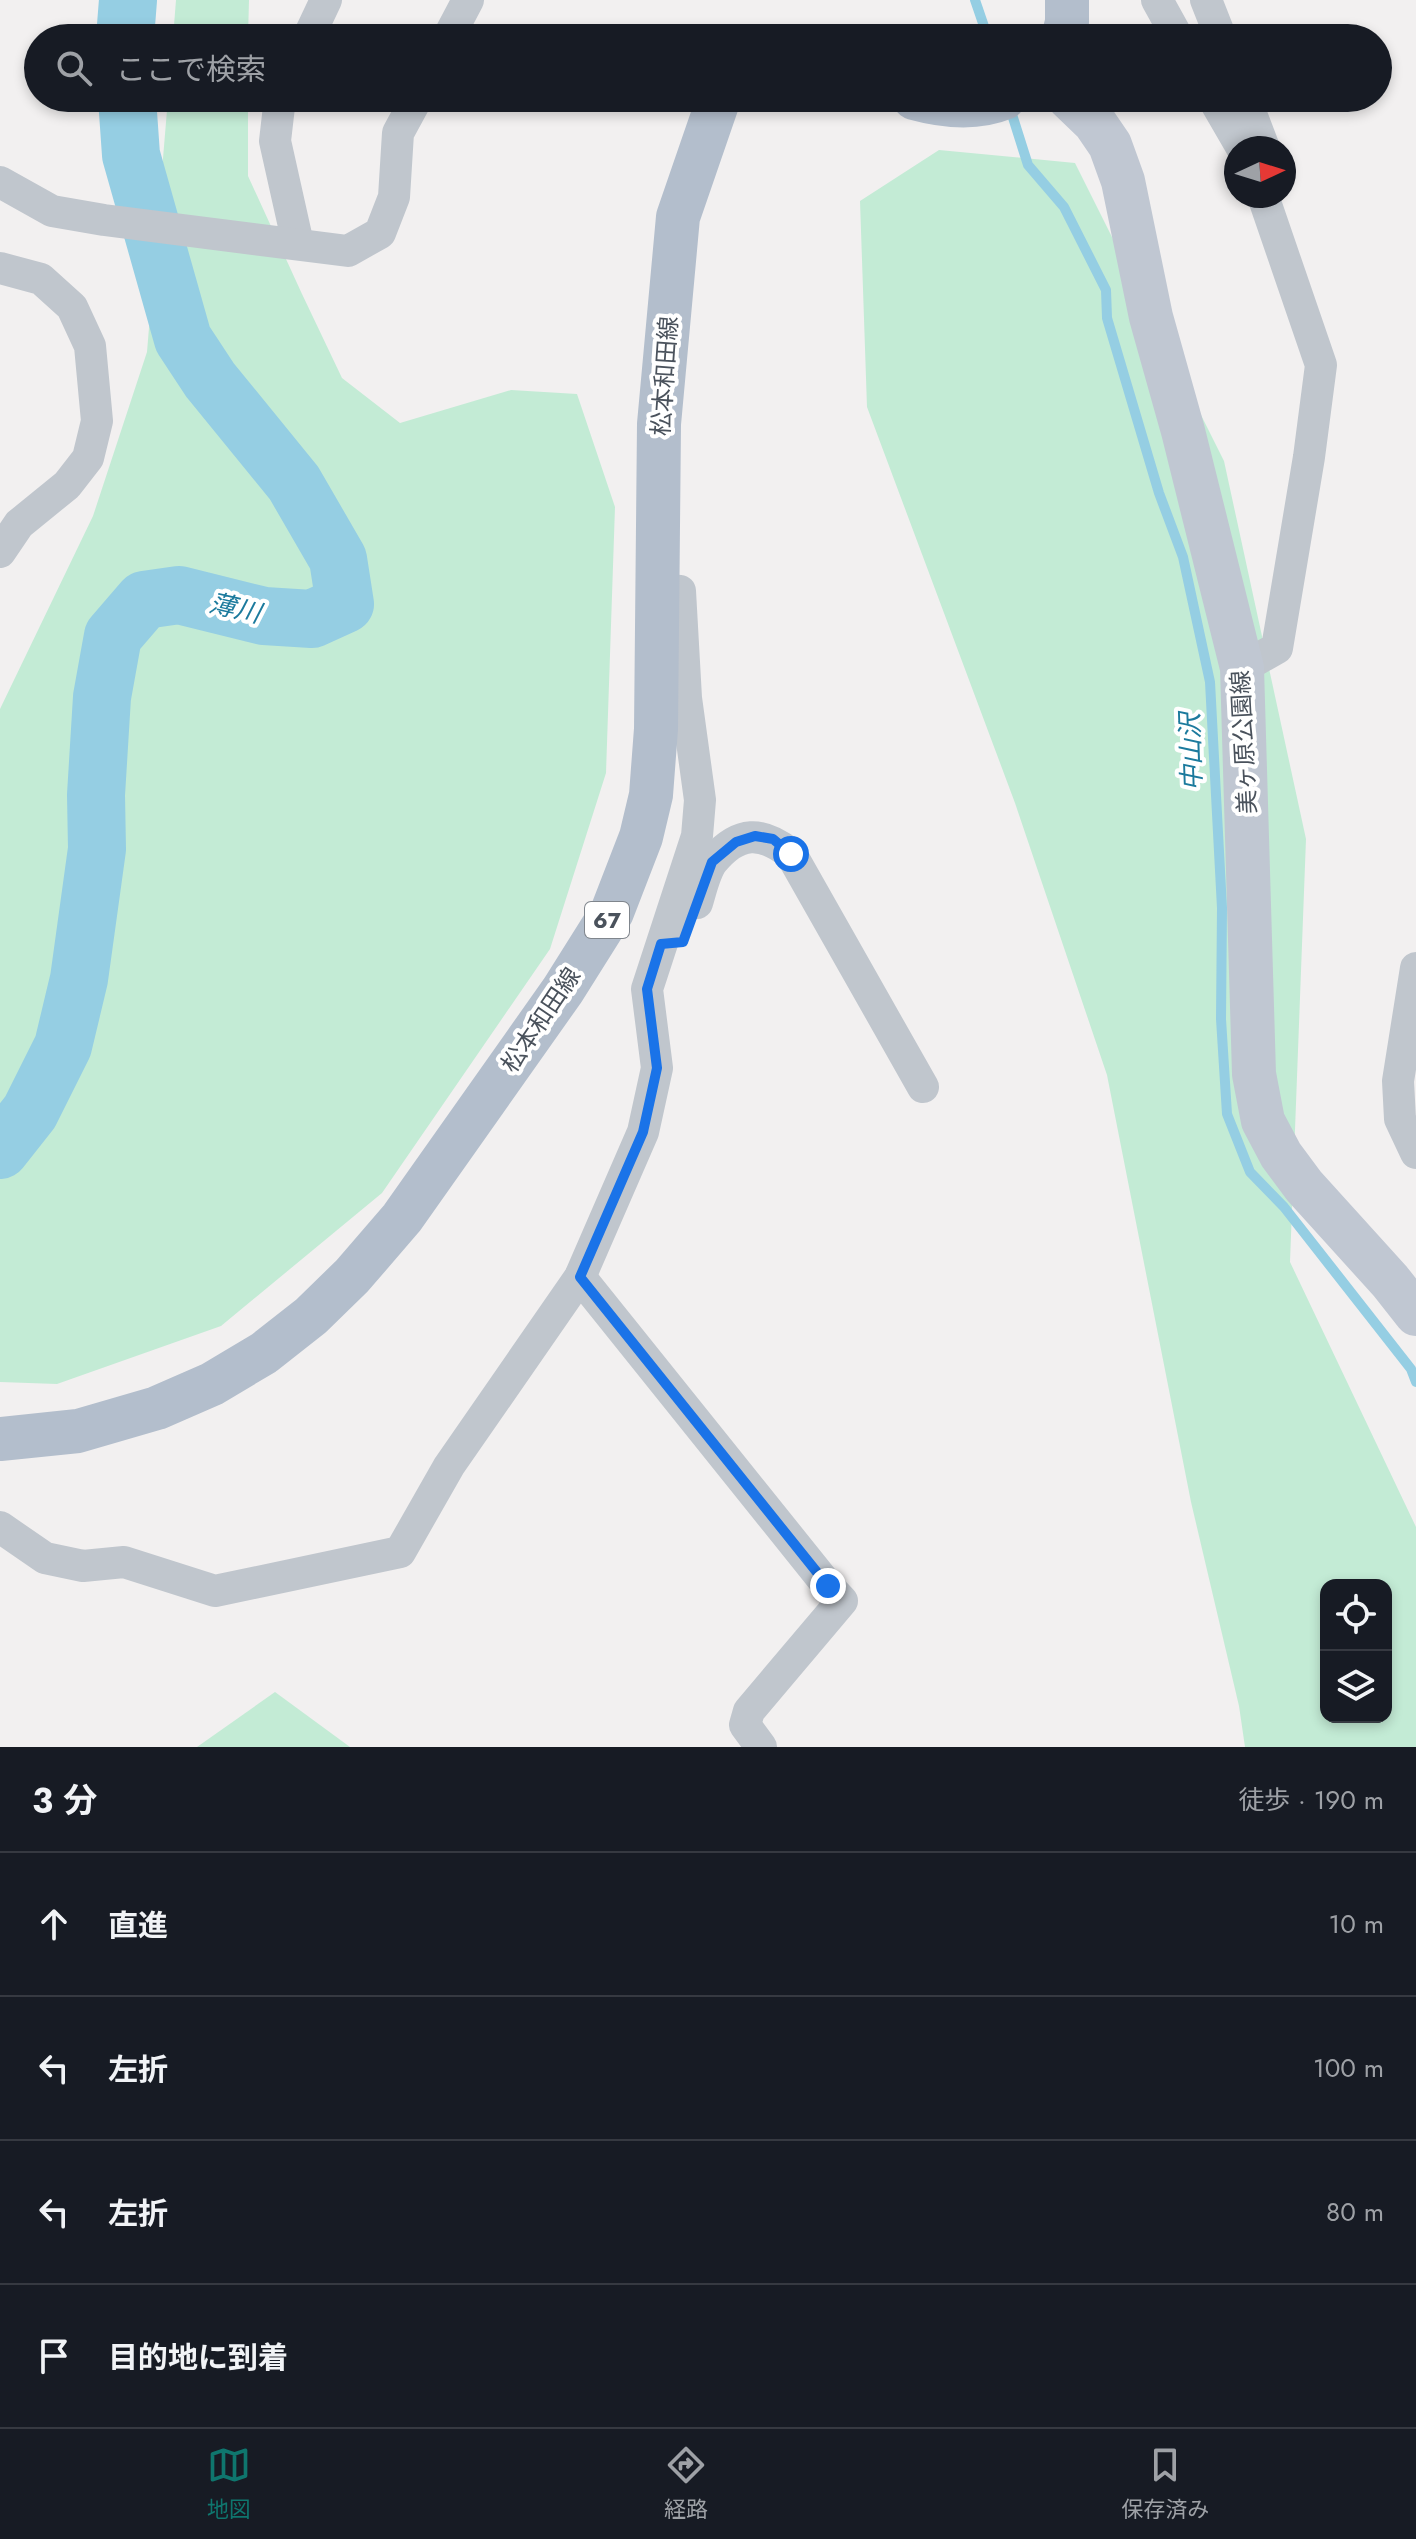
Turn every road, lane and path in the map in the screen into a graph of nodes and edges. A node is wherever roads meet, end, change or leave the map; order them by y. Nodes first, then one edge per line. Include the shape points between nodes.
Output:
1 (326, 0) edge
2 (468, 0) edge
3 (1067, 0) edge
4 (1157, 0) edge
5 (1206, 0) edge
6 (315, 24) edge
7 (455, 24) edge
8 (1066, 24) edge
9 (1170, 24) edge
10 (1215, 24) edge
11 (278, 112) edge
12 (409, 112) edge
13 (714, 112) edge
14 (1084, 112) edge
15 (1221, 112) edge
16 (1250, 112) edge
17 (1235, 136) edge
18 (1259, 136) edge
19 (0, 182) edge
20 (1267, 208) edge
21 (298, 244) junction
22 (0, 268) edge
23 (0, 552) edge
24 (656, 589) junction
25 (1242, 668) junction
26 (661, 944) junction
27 (1416, 968) edge
28 (923, 1087) dead end
29 (1416, 1153) edge
30 (580, 1277) junction
31 (1416, 1314) edge
32 (0, 1439) edge
33 (0, 1527) edge
34 (761, 1747) edge

1 - 6 street
2 - 7 street
3 - 8 main road
4 - 9 street
5 - 10 street
11 - 21 street via 275,141
12 - 21 street via 398,133 394,197 380,233 348,251
13 - 24 main road, 松本和田線 / 67 via 678,217 659,424
14 - 25 main road, 美ヶ原公園線 via 1110,145 1123,181 1151,317
15 - 17 street
16 - 18 street
19 - 21 street via 52,211
20 - 25 street via 1321,365 1277,648
22 - 23 street via 41,279 72,307 90,346 97,421 88,458 67,485 19,524
24 - 26 street via 680,591 686,698 700,800 697,836
24 - 32 main road, 松本和田線 / 67 via 651,795 628,875 612,912 563,990 402,1218 311,1316 212,1384 157,1408 78,1431
25 - 31 main road, 美ヶ原公園線 via 1254,1074 1263,1121 1304,1186
26 - 28 street via 683,942 712,862 736,842 755,836 773,839 791,854
26 - 30 street via 647,989 657,1068 643,1132
27 - 29 street via 1398,1081 1400,1119
30 - 33 street via 449,1466 400,1552 215,1591 124,1562 83,1566 45,1558
30 - 34 street via 842,1601 749,1711 745,1725

